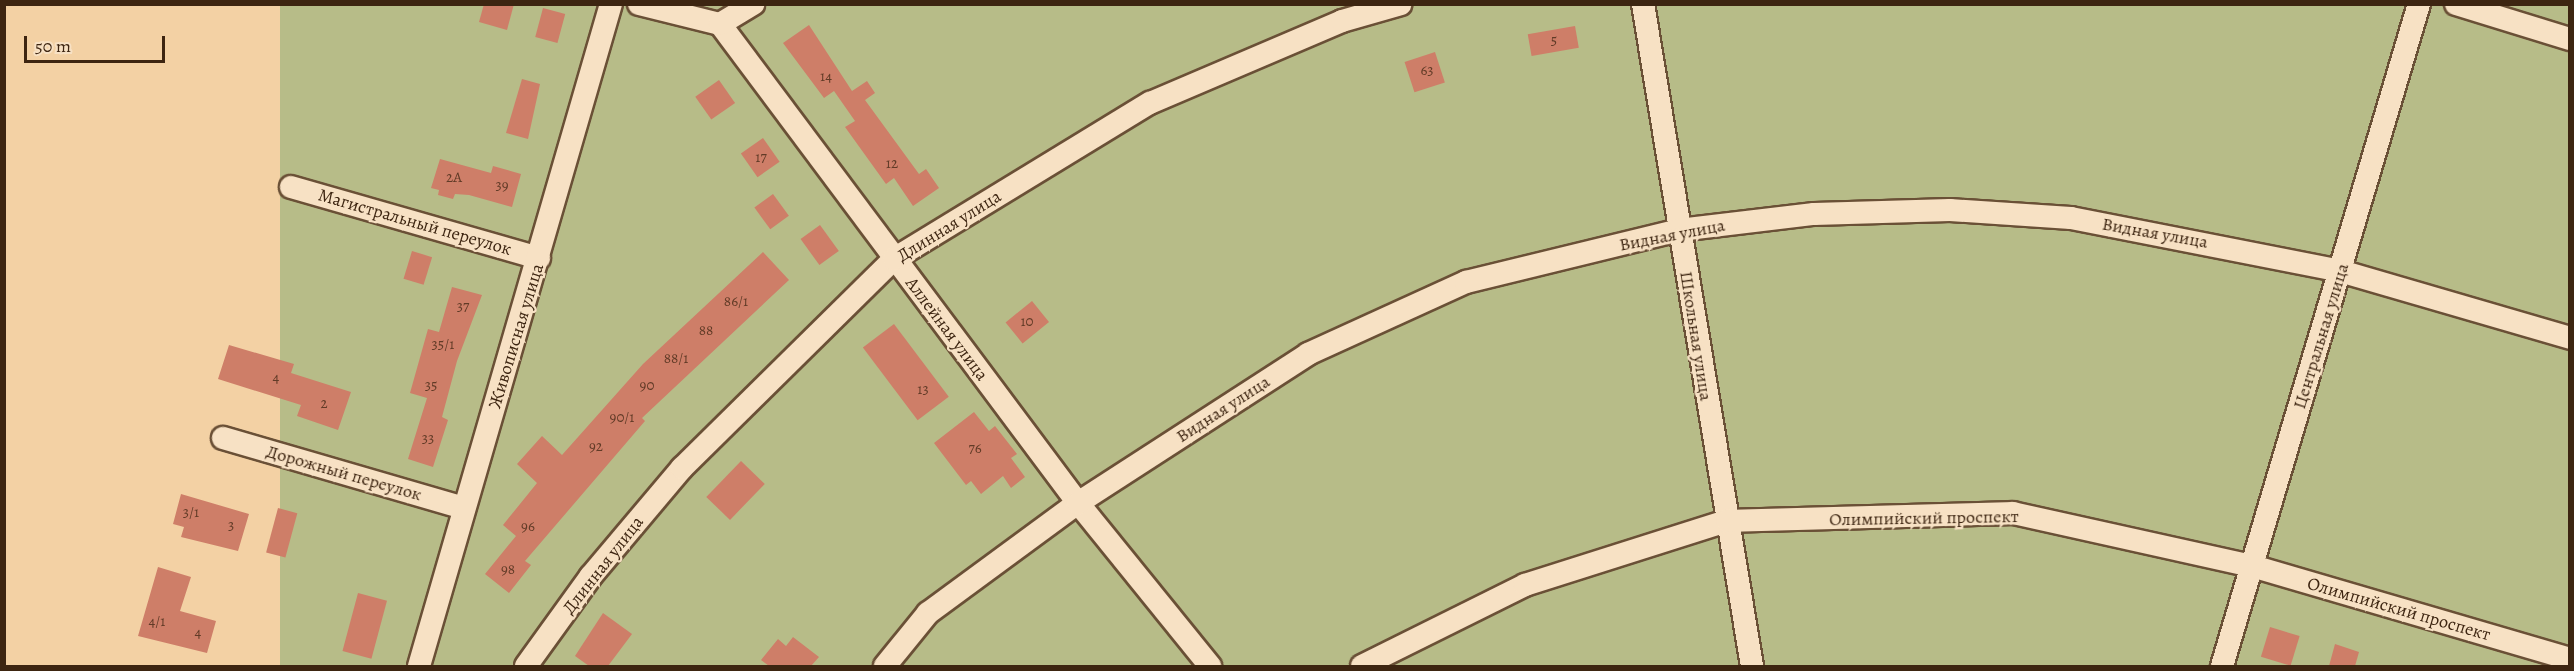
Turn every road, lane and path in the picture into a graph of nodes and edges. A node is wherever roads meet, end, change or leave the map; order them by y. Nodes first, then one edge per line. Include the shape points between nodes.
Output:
1 (611, 4) edge
2 (639, 4) edge
3 (753, 4) edge
4 (1401, 4) edge
5 (1644, 4) edge
6 (2419, 4) edge
7 (2456, 4) edge
8 (720, 24) junction
9 (2570, 39) edge
10 (291, 187) dead end
11 (1679, 230) junction
12 (539, 258) junction
13 (894, 259) junction
14 (2340, 271) junction
15 (2570, 338) edge
16 (223, 438) dead end
17 (1078, 503) junction
18 (464, 508) junction
19 (1727, 521) junction
20 (2252, 566) junction
21 (2570, 659) edge
22 (419, 666) edge
23 (526, 666) edge
24 (885, 666) edge
25 (1210, 666) edge
26 (1362, 666) edge
27 (1752, 666) edge
28 (2222, 666) edge

1 - 12 street, Живописная улица
2 - 8 street
3 - 8 street
4 - 13 street, Длинная улица via 1342,21 1150,103
5 - 11 street, Школьная улица
6 - 14 street, Центральная улица
7 - 9 street
8 - 13 street, Аллейная улица
10 - 12 street, Магистральный переулок
11 - 14 street, Видная улица via 1814,214 1950,210 2071,218
11 - 17 street, Видная улица via 1466,282 1329,345
11 - 19 street, Школьная улица
12 - 18 street, Живописная улица
13 - 17 street, Аллейная улица
13 - 23 street, Длинная улица via 682,468 591,576
14 - 15 street, Видная улица
14 - 20 street, Центральная улица
16 - 18 street, Дорожный переулок
17 - 24 street, Видная улица via 928,613
17 - 25 street, Аллейная улица
18 - 22 street, Живописная улица
19 - 20 street, Олимпийский проспект via 2013,513
19 - 26 street, Олимпийский проспект via 1525,585
19 - 27 street, Школьная улица
20 - 21 street, Олимпийский проспект
20 - 28 street, Центральная улица

